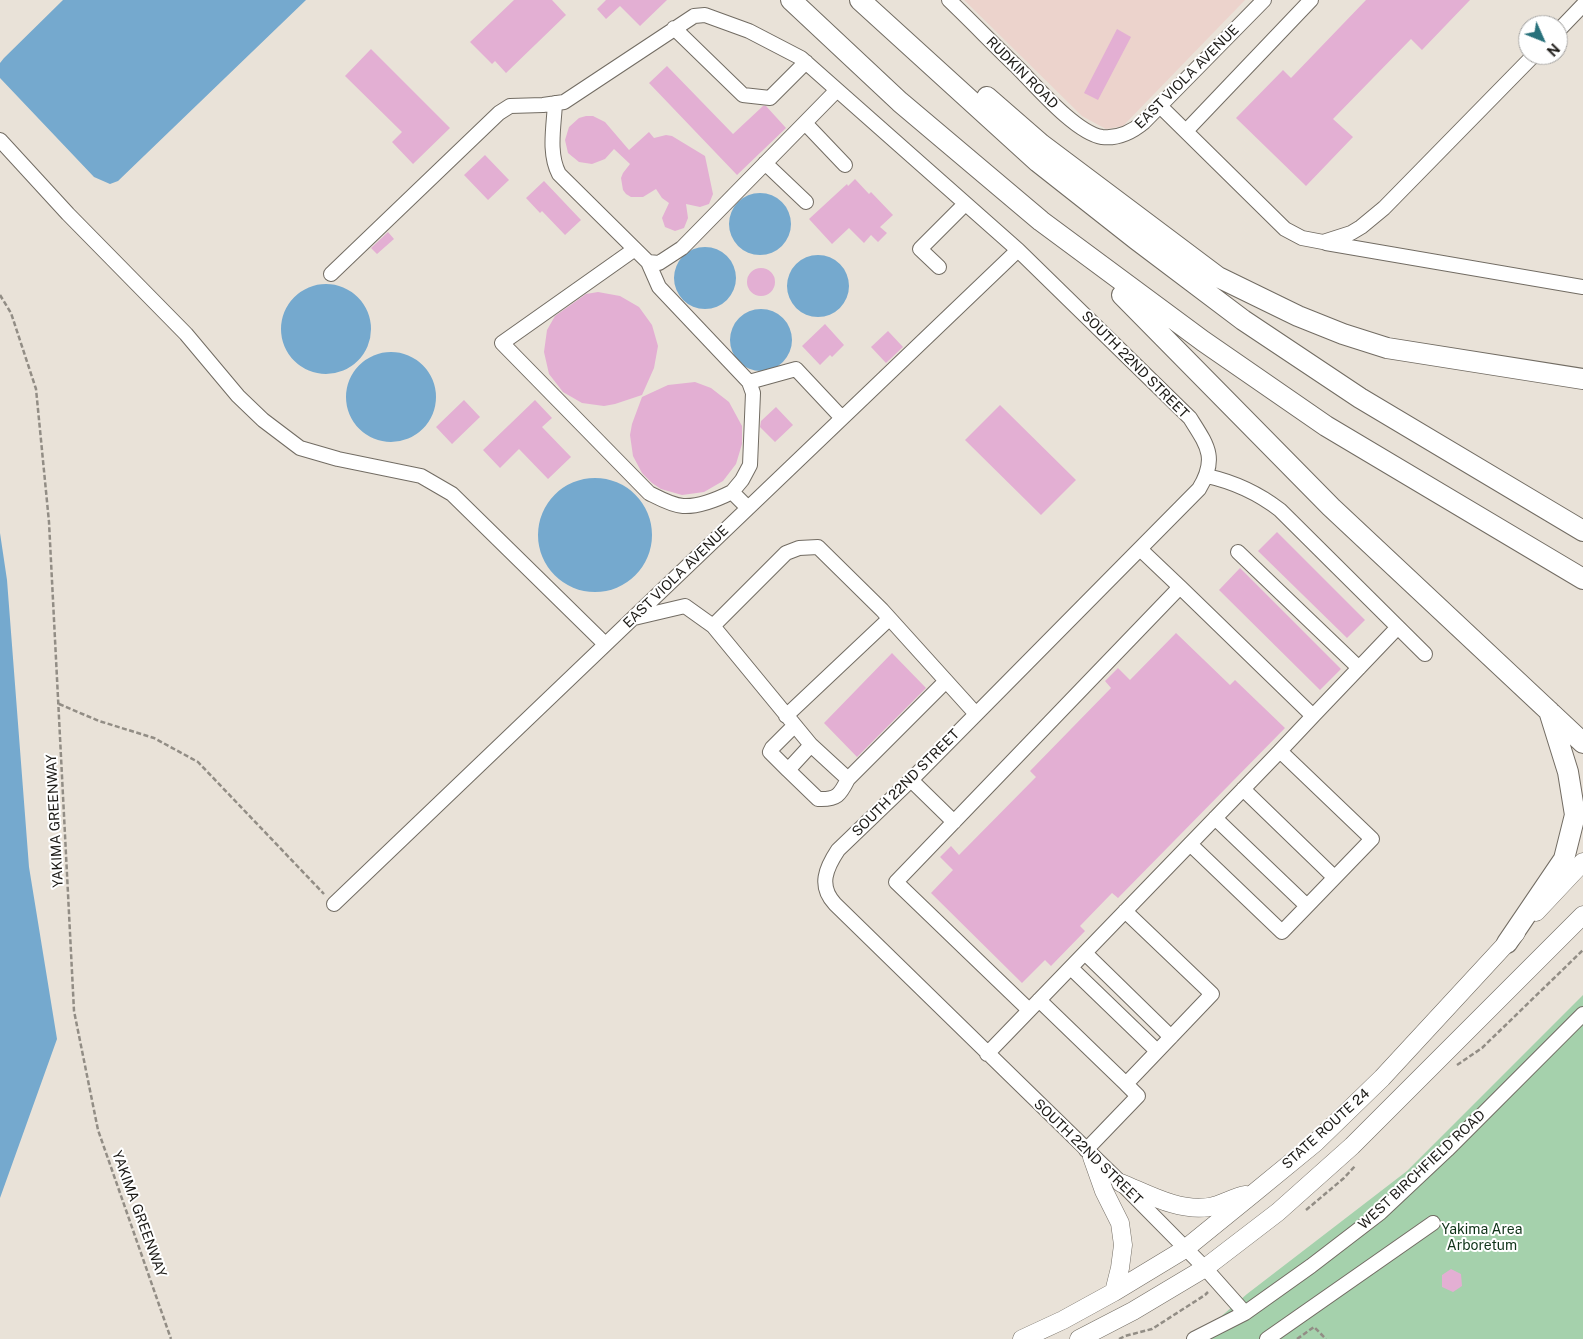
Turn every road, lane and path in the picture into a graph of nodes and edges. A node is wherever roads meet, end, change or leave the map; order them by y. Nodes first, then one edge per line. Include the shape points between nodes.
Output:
1 (791, 0) edge
2 (860, 0) edge
3 (872, 0) edge
4 (949, 0) edge
5 (1264, 0) edge
6 (1311, 0) edge
7 (1583, 5) edge
8 (1568, 21) edge
9 (674, 28) junction
10 (806, 62) junction
11 (1524, 65) edge
12 (837, 90) junction
13 (555, 103) junction
14 (1160, 106) junction
15 (805, 124) junction
16 (1186, 131) junction
17 (1102, 137) joint
18 (0, 140) edge
19 (765, 163) junction
20 (845, 165) dead end
21 (806, 202) dead end
22 (965, 204) junction
23 (1042, 221) junction
24 (1323, 242) junction
25 (635, 249) junction
26 (1018, 250) junction
27 (648, 262) junction
28 (939, 267) dead end
29 (330, 274) dead end
30 (1583, 287) edge
31 (0, 295) edge
32 (1583, 379) edge
33 (748, 382) junction
34 (842, 418) junction
35 (1207, 476) junction
36 (732, 492) junction
37 (748, 508) junction
38 (1583, 531) edge
39 (1140, 549) junction
40 (1238, 552) dead end
41 (1583, 579) edge
42 (1180, 587) junction
43 (634, 618) junction
44 (890, 618) junction
45 (713, 626) junction
46 (1398, 627) junction
47 (605, 644) junction
48 (1425, 654) dead end
49 (1359, 668) junction
50 (946, 681) junction
51 (59, 704) junction
52 (1548, 709) junction
53 (976, 714) junction
54 (1313, 716) junction
55 (790, 721) junction
56 (1583, 743) edge
57 (811, 745) junction
58 (1280, 751) junction
59 (788, 770) junction
60 (848, 779) junction
61 (911, 780) junction
62 (1243, 789) junction
63 (1215, 818) junction
64 (954, 822) junction
65 (1190, 844) junction
66 (1583, 862) edge
67 (1334, 877) junction
68 (334, 904) joint
69 (1307, 906) junction
70 (1126, 911) junction
71 (1583, 915) edge
72 (1507, 943) junction
73 (1085, 953) junction
74 (1071, 968) junction
75 (1034, 1005) junction
76 (1583, 1014) edge
77 (1171, 1037) junction
78 (1157, 1051) junction
79 (988, 1054) junction
80 (1126, 1084) junction
81 (1089, 1153) junction
82 (1121, 1184) junction
83 (1254, 1193) junction
84 (1433, 1223) dead end
85 (1184, 1248) junction
86 (1205, 1268) junction
87 (1114, 1292) junction
88 (1245, 1313) junction
89 (172, 1339) edge
90 (1022, 1339) edge
91 (1079, 1339) edge
92 (1194, 1339) edge
93 (1267, 1339) edge
94 (1298, 1339) edge
95 (1326, 1339) edge

1 - 23 highway via 900,102
2 - 38 highway via 1038,162 1243,320 1360,398
3 - 32 highway via 1041,144 1218,277 1298,316 1387,348
4 - 17 street, RUDKIN ROAD via 1063,113 1088,132
5 - 14 street, EAST VIOLA AVENUE
6 - 16 street
7 - 8 street
9 - 10 street, SOUTH 22ND STREET via 694,16 705,15 748,30
9 - 10 street via 743,96 770,98
9 - 13 street, SOUTH 22ND STREET via 564,102
10 - 12 street, SOUTH 22ND STREET
11 - 24 street via 1384,208 1361,227
12 - 15 street
12 - 22 street, SOUTH 22ND STREET
13 - 25 street via 553,149 554,164 559,174
13 - 29 street via 510,106 499,113
14 - 16 street
14 - 17 street, EAST VIOLA AVENUE via 1131,132
15 - 19 street
15 - 20 street
16 - 24 street via 1285,229 1302,238
18 - 47 street via 186,334 238,396 263,420 300,448 421,476 452,494
19 - 21 street
19 - 27 street via 682,248 659,263
22 - 26 street, SOUTH 22ND STREET
22 - 28 street via 920,249
23 - 41 highway via 1203,341 1326,426
23 - 52 highway via 1139,310 1331,507
24 - 30 street
25 - 27 street
25 - 36 street via 502,342 649,493 683,506 713,501
26 - 34 street, EAST VIOLA AVENUE
26 - 35 street, SOUTH 22ND STREET via 1190,418 1204,440 1210,458
27 - 33 street via 659,287
31 - 51 path, YAKIMA GREENWAY via 11,314 36,389 49,522
33 - 34 street via 796,369
33 - 36 street via 753,393 750,465
34 - 37 street, EAST VIOLA AVENUE
35 - 39 street, SOUTH 22ND STREET via 1199,489
35 - 46 street via 1237,485 1280,510
36 - 37 street
37 - 43 street, EAST VIOLA AVENUE
39 - 42 street
39 - 53 street, SOUTH 22ND STREET
40 - 49 street
42 - 54 street
42 - 64 street
43 - 45 street via 685,606
43 - 47 street, EAST VIOLA AVENUE
44 - 45 street via 818,547 799,548 786,553
44 - 50 street
44 - 55 street
45 - 55 street
46 - 48 street
46 - 49 street
47 - 68 street, EAST VIOLA AVENUE
49 - 54 street
50 - 53 street
50 - 60 street
51 - 68 path via 99,721 154,738 198,762
51 - 89 path, YAKIMA GREENWAY via 74,1011 98,1130
52 - 56 highway
52 - 72 highway via 1568,772 1575,815 1564,859
53 - 61 street, SOUTH 22ND STREET
54 - 58 street
55 - 57 street
55 - 59 street via 770,752
57 - 59 street
57 - 60 street
58 - 62 street
58 - 67 street via 1372,839
59 - 60 street via 818,799 829,800 840,794
61 - 64 street
61 - 79 street, SOUTH 22ND STREET via 838,850 824,881 827,893
62 - 63 street
62 - 67 street
63 - 65 street
63 - 69 street
64 - 75 street via 896,882
65 - 69 street via 1282,932
65 - 70 street
66 - 72 main road, STATE ROUTE 24
67 - 69 street
70 - 73 street
70 - 77 street via 1212,994
71 - 86 main road, STATE ROUTE 24 via 1335,1163
72 - 83 main road, STATE ROUTE 24 via 1382,1078 1315,1142
73 - 74 street
73 - 77 street
74 - 75 street
74 - 78 street
75 - 79 street
75 - 80 street
76 - 88 street, WEST BIRCHFIELD ROAD via 1380,1214
77 - 78 street
78 - 80 street
79 - 81 street, SOUTH 22ND STREET
80 - 81 street via 1138,1096
81 - 82 street, SOUTH 22ND STREET
81 - 87 main road via 1120,1223 1123,1245
82 - 83 main road via 1166,1202 1194,1208 1211,1207
82 - 85 street, SOUTH 22ND STREET
83 - 85 main road, STATE ROUTE 24
84 - 93 street
85 - 86 street, SOUTH 22ND STREET
85 - 87 main road, STATE ROUTE 24
86 - 88 street, SOUTH 22ND STREET
86 - 91 main road, STATE ROUTE 24 via 1133,1312
87 - 90 main road, STATE ROUTE 24
88 - 92 street, WEST BIRCHFIELD ROAD
94 - 95 path via 1314,1327

